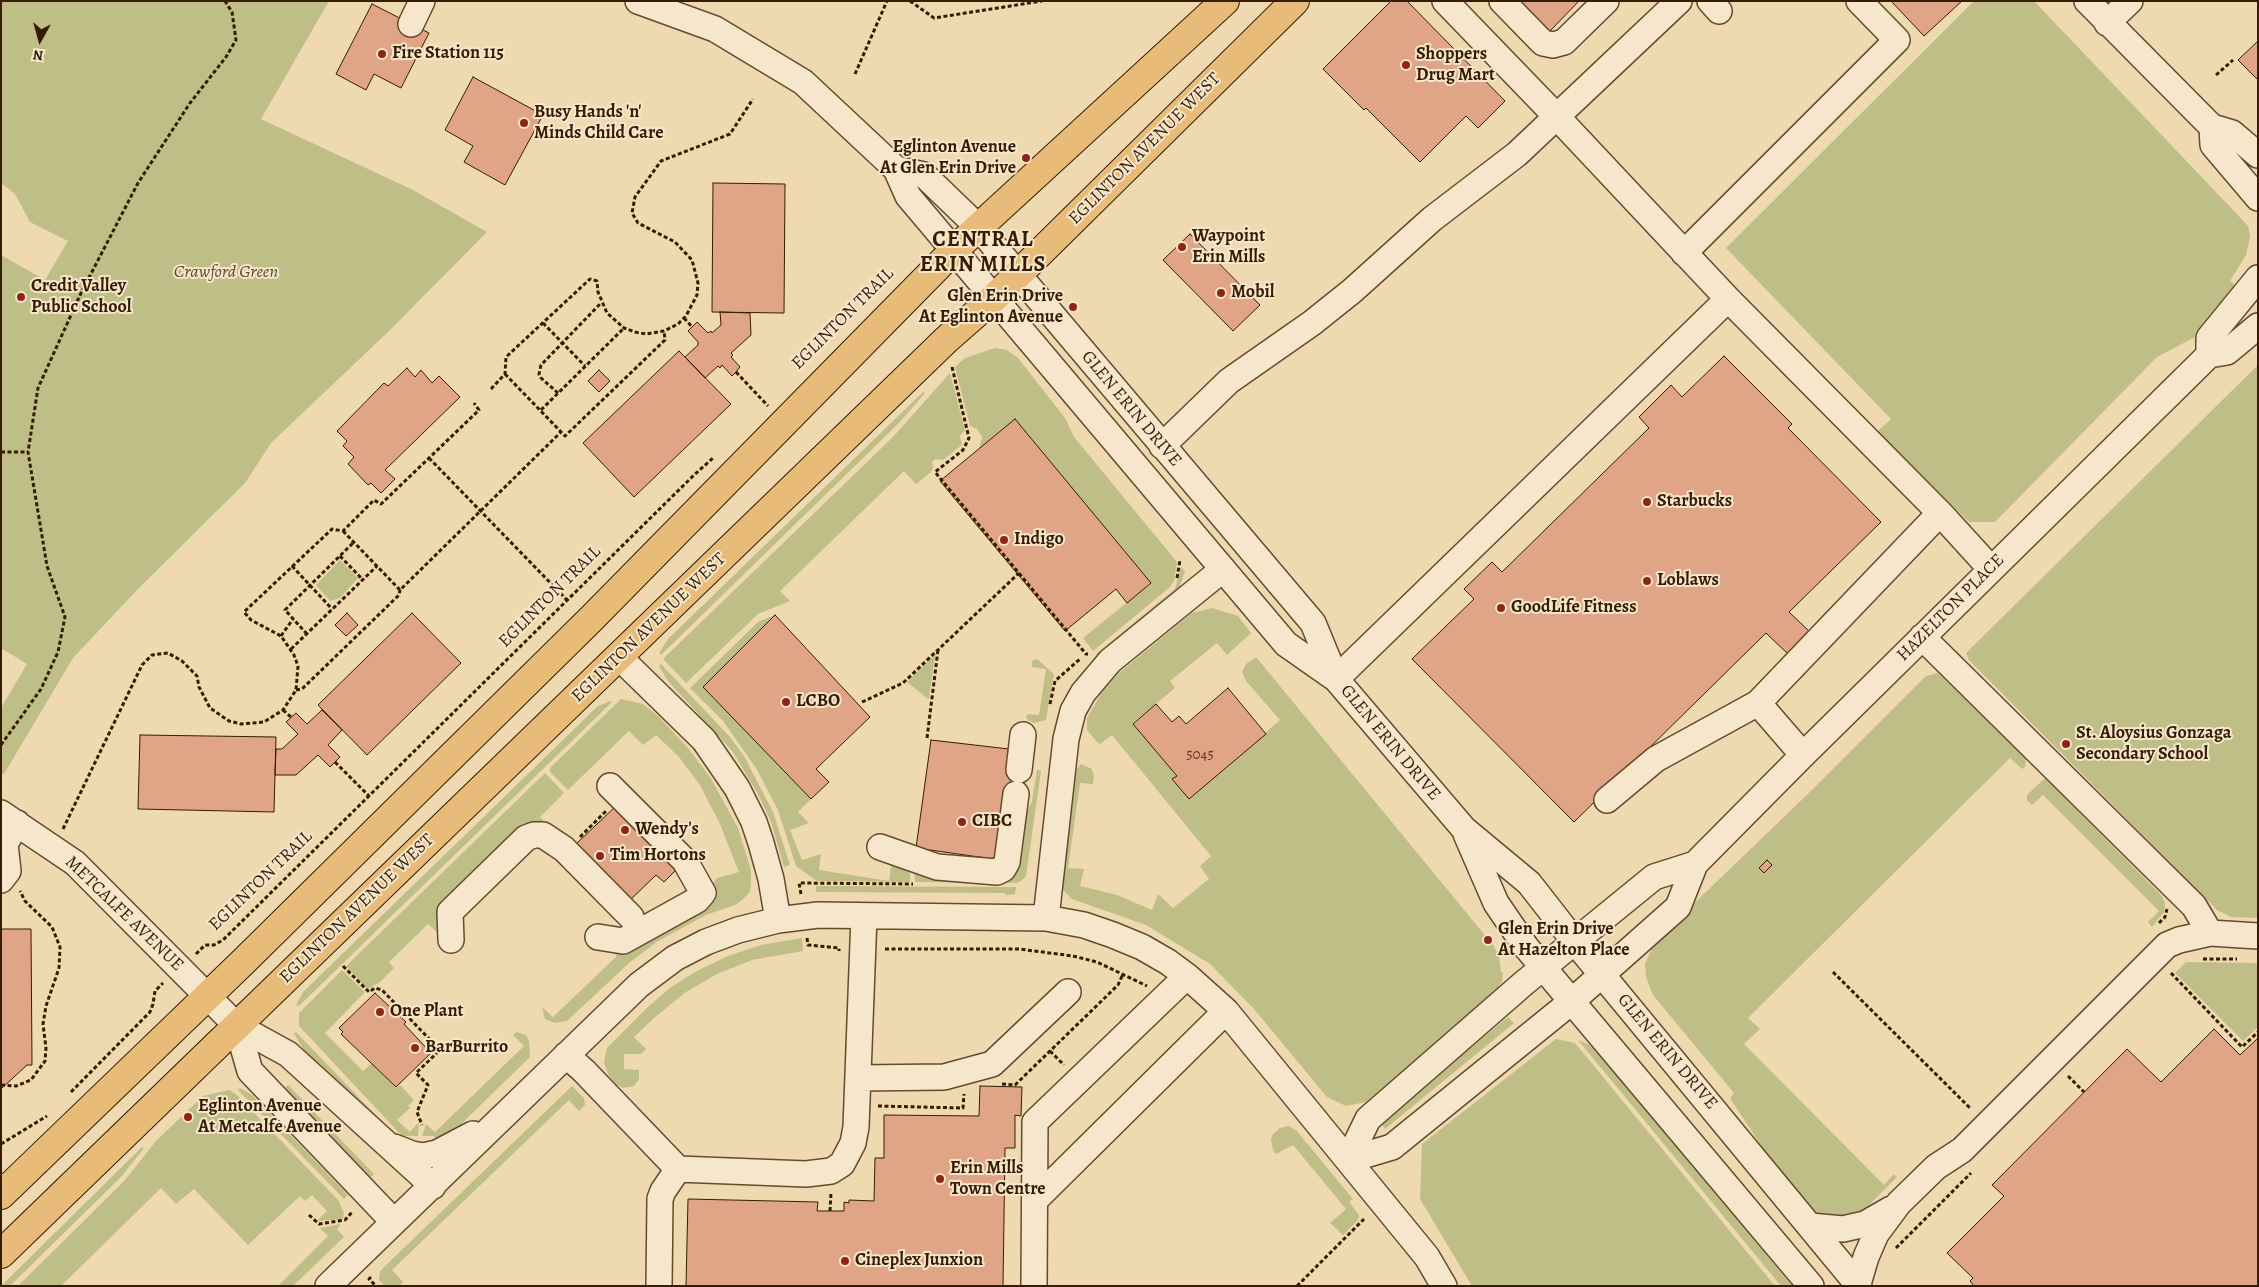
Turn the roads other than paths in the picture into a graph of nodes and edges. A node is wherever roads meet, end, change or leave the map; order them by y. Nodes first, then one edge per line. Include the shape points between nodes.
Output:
1 (422, 1) edge
2 (638, 1) edge
3 (1225, 1) edge
4 (1295, 1) edge
5 (1502, 1) edge
6 (1606, 1) edge
7 (1679, 1) edge
8 (1859, 1) edge
9 (2087, 1) edge
10 (2130, 1) edge
11 (1447, 2) edge
12 (2107, 22) junction
13 (411, 24) dead end
14 (1558, 118) junction
15 (2212, 127) junction
16 (2258, 155) edge
17 (896, 169) junction
18 (2258, 198) edge
19 (978, 228) junction
20 (955, 249) junction
21 (1684, 253) junction
22 (1018, 275) junction
23 (2258, 278) edge
24 (995, 298) junction
25 (1728, 299) junction
26 (2258, 326) edge
27 (2209, 355) junction
28 (1162, 446) junction
29 (1940, 513) junction
30 (1991, 569) junction
31 (1222, 570) junction
32 (1922, 637) junction
33 (619, 657) junction
34 (1336, 679) junction
35 (1758, 703) junction
36 (1023, 735) dead end
37 (1803, 755) junction
38 (1019, 770) dead end
39 (1016, 794) dead end
40 (610, 797) road end
41 (1608, 800) dead end
42 (9, 818) edge
43 (1464, 829) junction
44 (3, 845) edge
45 (880, 847) dead end
46 (1695, 864) junction
47 (11, 881) edge
48 (864, 916) junction
49 (631, 917) dead end
50 (1046, 918) junction
51 (778, 920) junction
52 (2210, 933) junction
53 (2258, 936) edge
54 (598, 937) dead end
55 (451, 940) dead end
56 (1575, 942) junction
57 (1543, 968) junction
58 (1602, 975) junction
59 (1188, 976) junction
60 (1068, 992) dead end
61 (208, 997) junction
62 (1571, 1002) junction
63 (1226, 1011) junction
64 (237, 1026) junction
65 (566, 1055) junction
66 (858, 1078) junction
67 (501, 1118) junction
68 (384, 1142) junction
69 (1348, 1160) junction
70 (678, 1169) junction
71 (433, 1186) junction
72 (1, 1196) edge
73 (1035, 1200) junction
74 (1899, 1203) junction
75 (394, 1222) junction
76 (1810, 1226) junction
77 (1, 1254) edge
78 (1859, 1285) edge
79 (328, 1286) edge
80 (659, 1286) edge
81 (1034, 1286) edge
82 (1444, 1286) edge
83 (1811, 1286) edge

1 - 13 street
2 - 17 street, GLEN ERIN DRIVE via 714,29 803,82
3 - 19 main road
4 - 22 main road, EGLINTON AVENUE WEST
5 - 6 street via 1543,43 1553,45 1564,42
7 - 14 street
8 - 21 street via 1897,40
9 - 12 street
10 - 12 street
11 - 14 street
12 - 15 street
14 - 21 street
14 - 28 street via 1432,219 1318,318 1229,381
15 - 16 street via 2232,133
15 - 18 street via 2213,145
17 - 19 street, GLEN ERIN DRIVE via 924,175
17 - 20 street, GLEN ERIN DRIVE via 908,196
19 - 20 main road
19 - 22 street, GLEN ERIN DRIVE
20 - 24 street, GLEN ERIN DRIVE
20 - 61 main road via 592,618
21 - 25 street
22 - 24 main road, EGLINTON AVENUE WEST
22 - 28 street, GLEN ERIN DRIVE
23 - 27 street via 2209,338
24 - 31 street, GLEN ERIN DRIVE
24 - 33 main road, EGLINTON AVENUE WEST via 940,346
25 - 29 street
25 - 34 street
26 - 27 street, HAZELTON PLACE via 2227,352
27 - 30 street, HAZELTON PLACE
28 - 34 street, GLEN ERIN DRIVE via 1313,623
29 - 30 street
29 - 35 street
30 - 32 street, HAZELTON PLACE
31 - 34 street, GLEN ERIN DRIVE via 1286,644
31 - 50 street via 1110,661 1083,693 1073,711 1066,739
32 - 37 street, HAZELTON PLACE
32 - 52 street via 2194,906
33 - 51 street via 704,740 737,788 761,843
33 - 64 main road, EGLINTON AVENUE WEST
34 - 43 street, GLEN ERIN DRIVE
35 - 37 street
35 - 41 street via 1656,759
36 - 38 street
37 - 46 street, HAZELTON PLACE
39 - 45 street via 1007,862 997,872 937,867
40 - 54 street via 685,861 704,893 623,941
42 - 44 street
42 - 61 street, METCALFE AVENUE via 74,863
43 - 56 street, GLEN ERIN DRIVE via 1529,883
43 - 57 street, GLEN ERIN DRIVE via 1496,903
44 - 47 street
46 - 56 street, HAZELTON PLACE via 1654,877
46 - 58 street, HAZELTON PLACE via 1678,907
48 - 50 street
48 - 51 street via 818,915
48 - 66 street
49 - 55 street via 564,850 543,835 534,835 526,838 450,912
50 - 59 street via 1113,935 1142,947
51 - 65 street via 738,930 675,958 639,985
52 - 53 street
52 - 74 street via 2167,945 1962,1150 1936,1167
56 - 57 street, HAZELTON PLACE
56 - 58 street, GLEN ERIN DRIVE
57 - 62 street, GLEN ERIN DRIVE
57 - 69 street, HAZELTON PLACE via 1368,1119
58 - 62 street, HAZELTON PLACE
58 - 76 street, GLEN ERIN DRIVE
59 - 63 street
59 - 73 street via 1035,1122
60 - 66 street via 992,1064 944,1077
61 - 64 street, METCALFE AVENUE
61 - 72 main road
62 - 69 street, HAZELTON PLACE via 1392,1147
62 - 83 street, GLEN ERIN DRIVE
63 - 69 street
63 - 73 street
64 - 68 street via 288,1054
64 - 75 street via 250,1071
64 - 77 main road, EGLINTON AVENUE WEST
65 - 67 street
65 - 70 street
66 - 70 street via 853,1143 842,1164 831,1171 806,1174
67 - 68 street via 437,1153 423,1156
67 - 71 street
68 - 71 street
69 - 82 street via 1427,1257
70 - 80 street via 660,1199
71 - 75 street
73 - 81 street
74 - 76 street via 1865,1224 1843,1229
74 - 78 street via 1876,1234
75 - 79 street
76 - 78 street, GLEN ERIN DRIVE

